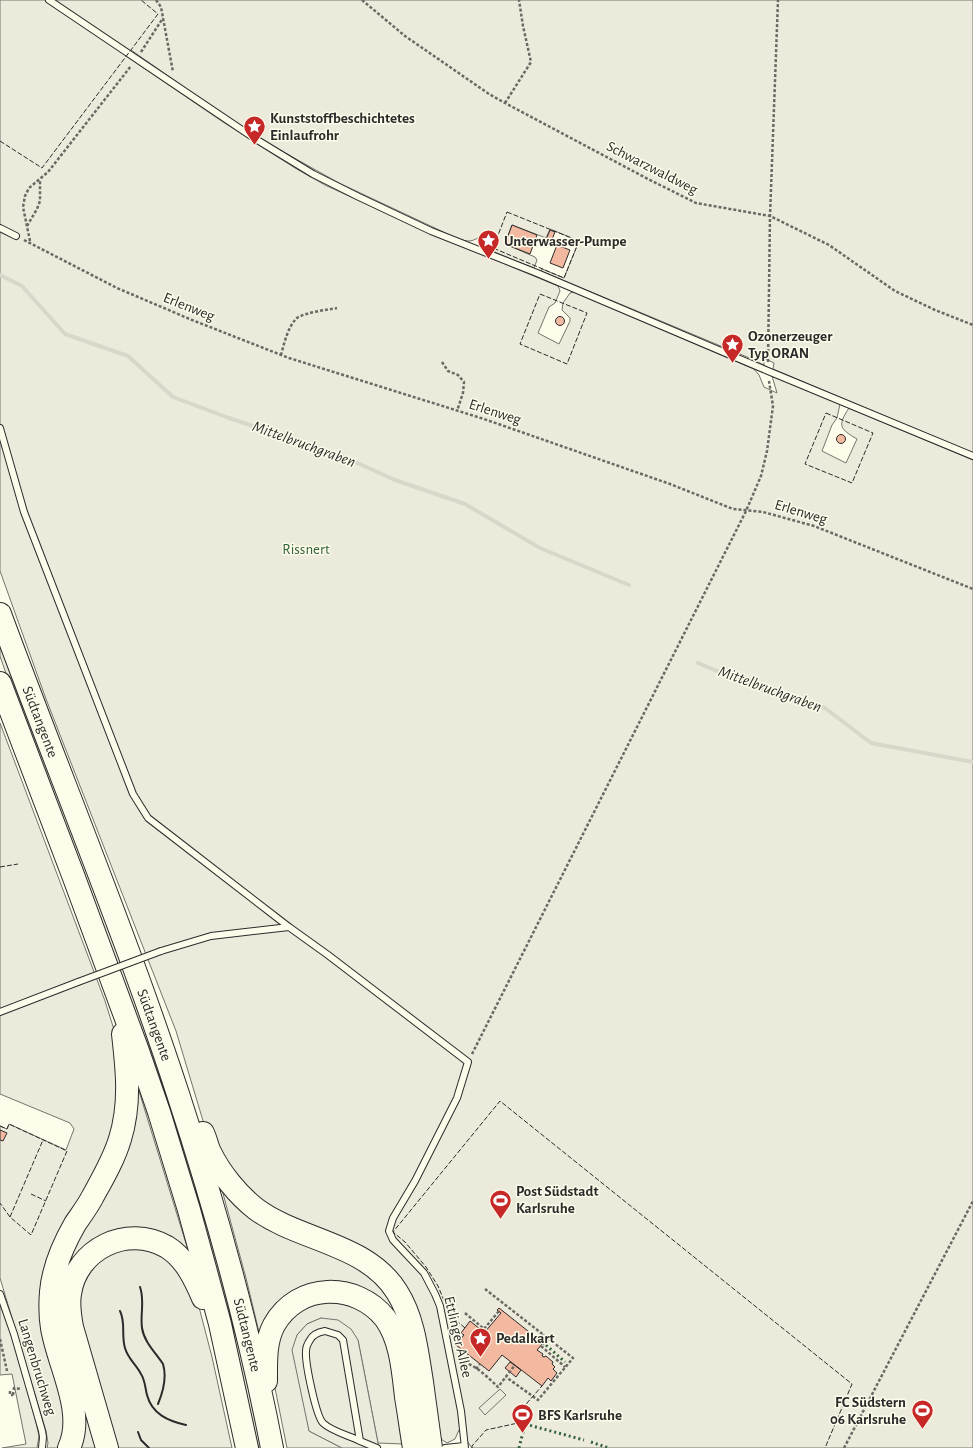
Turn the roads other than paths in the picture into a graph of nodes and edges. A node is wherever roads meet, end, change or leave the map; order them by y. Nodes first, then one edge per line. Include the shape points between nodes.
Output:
1 (49, 0) edge
2 (0, 228) edge
3 (16, 236) road end
4 (0, 428) edge
5 (973, 456) edge
6 (0, 614) edge
7 (0, 683) edge
8 (289, 927) junction
9 (120, 1005) junction
10 (0, 1012) edge
11 (178, 1092) junction
12 (0, 1294) edge
13 (220, 1324) junction
14 (266, 1417) junction
15 (360, 1441) junction
16 (427, 1446) edge
17 (465, 1447) edge
18 (42, 1448) edge
19 (69, 1448) edge
20 (107, 1448) edge
21 (247, 1448) edge
22 (272, 1448) edge
23 (377, 1448) edge

1 - 5 lane via 254,138 359,197 431,231
2 - 3 lane
4 - 8 lane via 24,512 132,794 148,818
6 - 11 highway, Südtangente
7 - 9 highway, Südtangente
8 - 10 lane, bridge via 211,936
8 - 17 lane, Ettlinger Allee via 468,1062 457,1098 393,1218 389,1231 393,1240 424,1273 440,1306 461,1411
9 - 13 highway, Südtangente via 170,1146
9 - 19 highway via 128,1083 126,1113 120,1138 108,1168 64,1247 51,1292 52,1328 74,1415 74,1436
11 - 14 highway, Südtangente via 231,1271
11 - 16 highway via 202,1128 210,1152 224,1175 256,1209 276,1221 362,1259 385,1277 397,1291 412,1325
12 - 18 lane, Langenbruchweg via 42,1431
13 - 20 highway via 205,1304 191,1272 181,1259 167,1247 152,1240 130,1237 118,1240 92,1253 81,1265 69,1296 72,1327
13 - 21 highway, Südtangente
14 - 16 highway via 266,1353 268,1338 275,1324 287,1309 311,1295 328,1291 349,1294 374,1307 392,1330
14 - 22 highway, Südtangente
15 - 15 lane via 343,1340 332,1332 314,1334 306,1351 319,1416 327,1426
15 - 23 lane
16 - 17 lane

